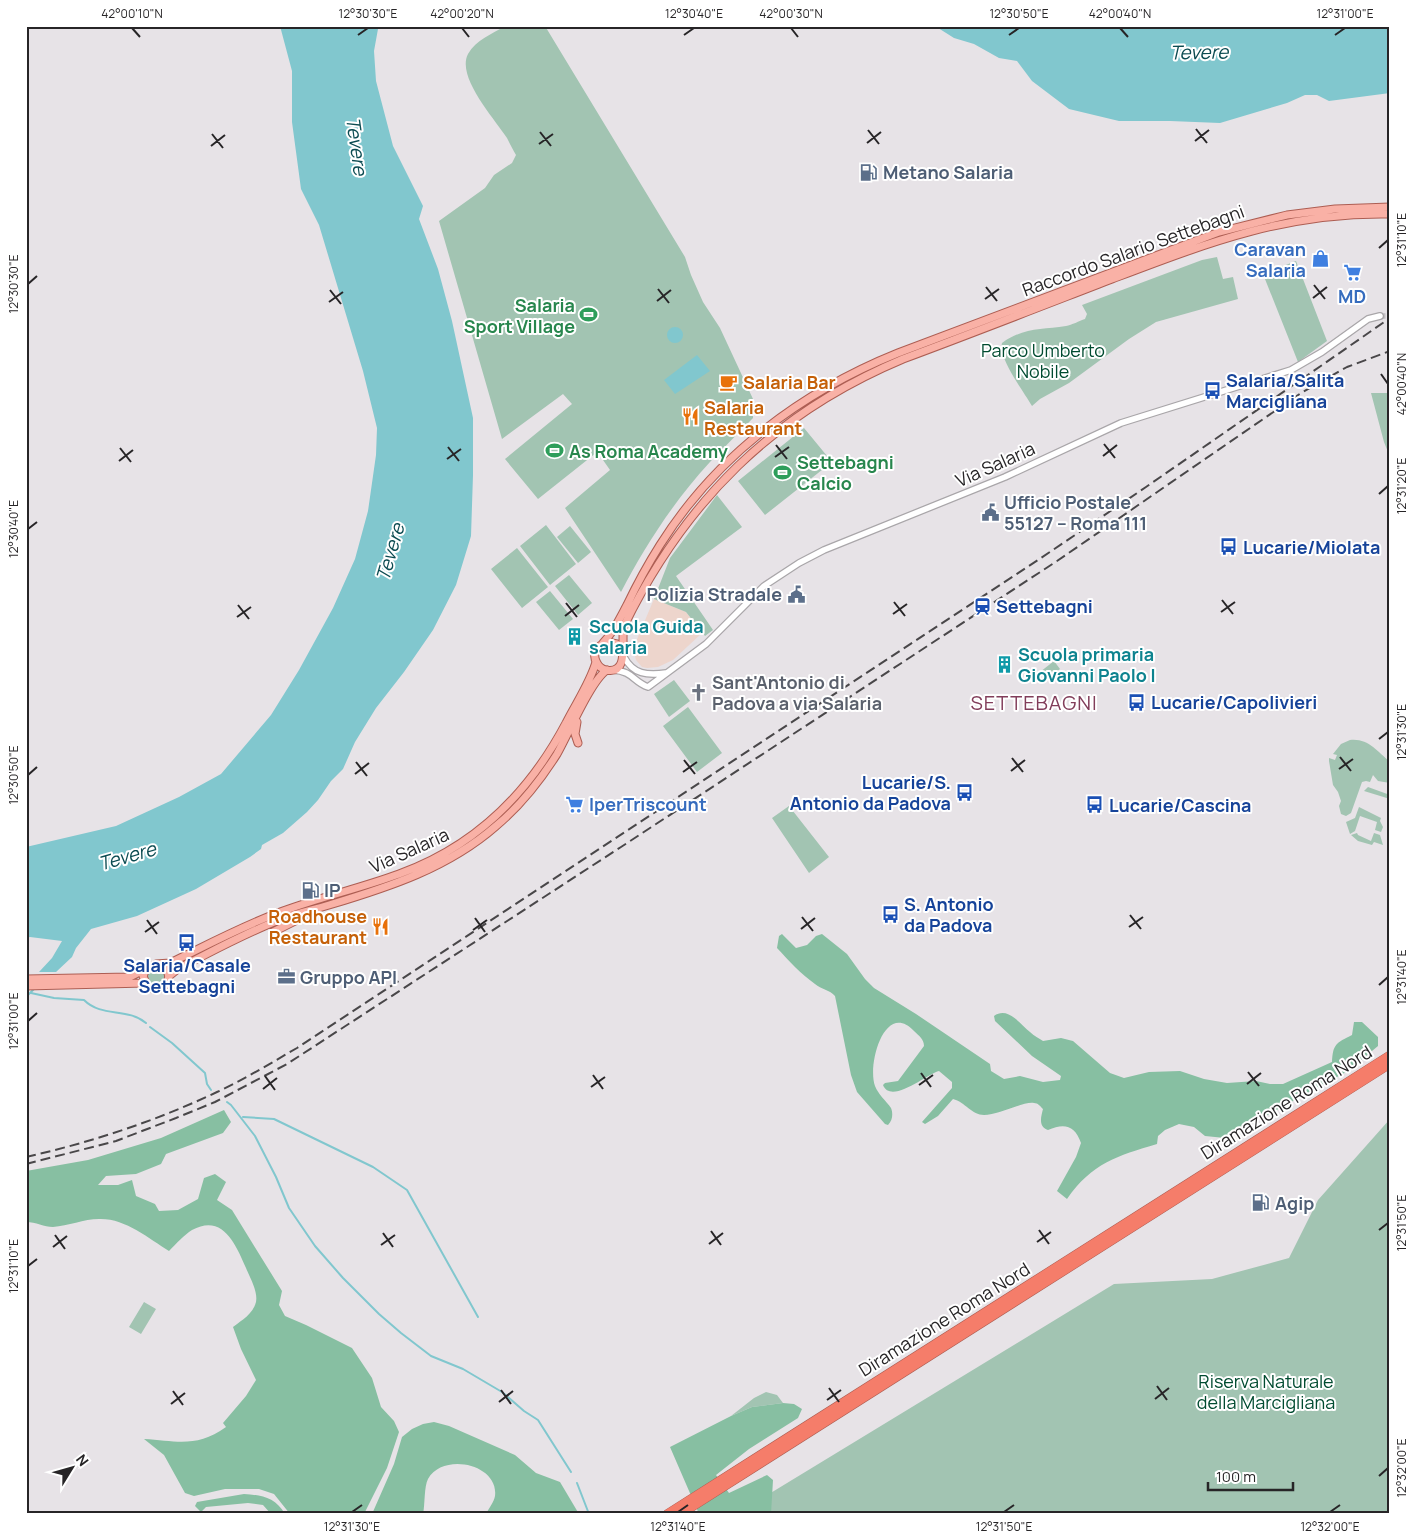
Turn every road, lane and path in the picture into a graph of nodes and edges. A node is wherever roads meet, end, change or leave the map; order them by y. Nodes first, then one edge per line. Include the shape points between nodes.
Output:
1 (1390, 207) edge
2 (1390, 214) edge
3 (1380, 316) tunnel mouth
4 (603, 643) junction
5 (623, 654) junction
6 (596, 662) junction
7 (610, 670) junction
8 (668, 673) junction
9 (579, 714) junction
10 (578, 743) dead end
11 (321, 908) junction
12 (273, 932) dead end
13 (156, 964) junction
14 (146, 969) junction
15 (169, 976) junction
16 (26, 979) edge
17 (66, 982) junction
18 (145, 983) junction
19 (26, 986) edge
20 (1390, 1055) edge
21 (1390, 1064) edge
22 (1302, 1114) junction
23 (742, 1472) junction
24 (667, 1514) edge
25 (681, 1514) edge

1 - 4 main road, Raccordo Salario Settebagni via 1287,214 1219,232 858,371 786,413 740,448 722,467 660,544
2 - 5 main road, Raccordo Salario Settebagni via 1292,222 1221,239 903,359 836,392 772,435 728,474 695,512 667,549 626,621 622,635
3 - 8 street, Via Salaria via 1366,320 1322,352 1290,370 1128,420 1005,477 824,550 764,586 706,644
4 - 5 main road via 617,644
4 - 6 main road via 595,653
5 - 7 main road via 620,666
5 - 8 street via 628,666 646,675
6 - 7 main road via 603,669
6 - 13 main road, Via Salaria via 537,771 507,805 466,840 412,869 284,910 170,963
7 - 8 street, Via Salaria via 626,672 648,687
7 - 9 main road, Via Salaria via 597,679
9 - 10 main road via 575,734
9 - 11 main road, Via Salaria via 557,754 531,790 478,841 453,858 416,876
11 - 12 main road
11 - 15 main road, Via Salaria via 272,923 179,968
13 - 14 main road
13 - 15 main road via 164,967
14 - 17 main road via 129,977
14 - 18 main road
15 - 18 main road via 161,989 152,989
16 - 17 main road
17 - 18 main road
17 - 19 main road
20 - 22 highway, Diramazione Roma Nord
21 - 22 highway, Diramazione Roma Nord
22 - 23 highway, Diramazione Roma Nord
23 - 24 highway, Diramazione Roma Nord
23 - 25 highway, Diramazione Roma Nord

